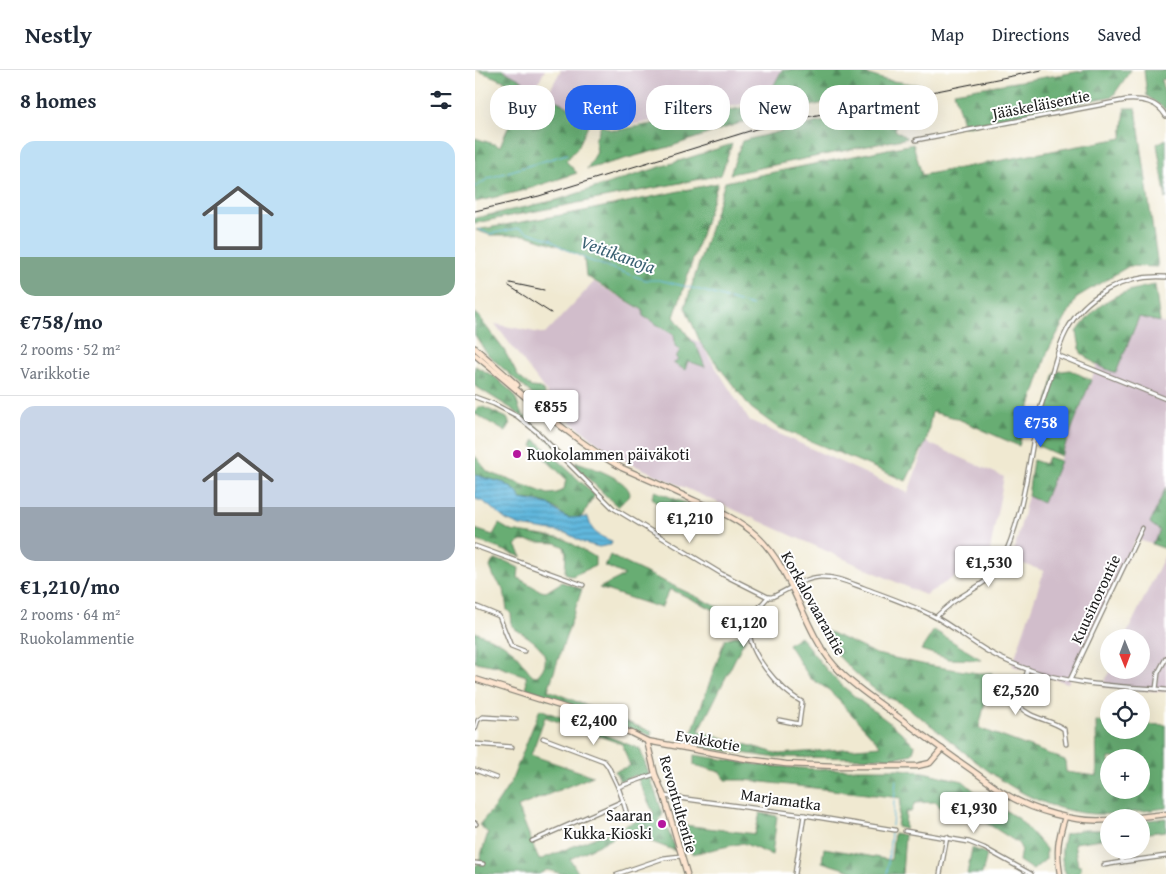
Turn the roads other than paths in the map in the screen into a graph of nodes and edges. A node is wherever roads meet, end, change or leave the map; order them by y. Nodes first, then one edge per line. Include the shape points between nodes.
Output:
1 (1166, 116) edge
2 (916, 140) dead end
3 (1166, 277) edge
4 (475, 348) edge
5 (475, 355) edge
6 (1057, 355) junction
7 (475, 398) edge
8 (527, 398) junction
9 (1166, 399) edge
10 (1142, 528) dead end
11 (475, 546) edge
12 (583, 585) dead end
13 (792, 586) junction
14 (768, 597) junction
15 (475, 606) edge
16 (936, 617) junction
17 (524, 651) dead end
18 (1166, 658) edge
19 (1028, 669) junction
20 (475, 679) edge
21 (1070, 680) junction
22 (1156, 689) junction
23 (1166, 690) edge
24 (516, 719) dead end
25 (779, 720) dead end
26 (475, 728) edge
27 (543, 738) dead end
28 (647, 741) junction
29 (475, 744) edge
30 (1065, 744) dead end
31 (512, 747) dead end
32 (942, 749) junction
33 (475, 770) edge
34 (655, 774) junction
35 (496, 778) dead end
36 (618, 787) junction
37 (664, 796) junction
38 (623, 802) junction
39 (627, 811) dead end
40 (1166, 814) edge
41 (804, 815) junction
42 (1150, 816) edge
43 (1065, 817) junction
44 (1100, 821) edge
45 (895, 830) dead end
46 (905, 831) dead end
47 (947, 837) junction
48 (532, 841) dead end
49 (681, 856) junction
50 (1166, 856) edge
51 (1122, 859) edge
52 (1122, 862) junction
53 (475, 863) edge
54 (483, 864) dead end
55 (1104, 865) dead end
56 (617, 874) edge
57 (687, 874) edge
58 (795, 874) edge
59 (940, 874) edge
60 (1031, 874) edge
61 (1060, 874) edge

1 - 2 street, Jääskeläisentie via 1152,102 1126,100
3 - 6 street via 1140,278 1104,291 1074,320
4 - 8 street, Korkalovaarantie
5 - 8 street, Korkalovaarantie
6 - 9 street
6 - 16 street via 1036,424 1024,497 999,566 993,575
7 - 14 street via 509,412 529,425 624,515 722,574
8 - 13 street, Korkalovaarantie via 578,440 622,468 720,512 755,534 776,558
10 - 21 street, Kuusinorontie
11 - 12 street
13 - 14 street via 783,593
13 - 16 street via 819,576 833,577
13 - 32 street, Korkalovaarantie via 819,643 835,666
14 - 25 street via 751,621 753,646 779,686 802,702 799,724
15 - 17 street via 499,616 511,646
16 - 19 street via 977,645
18 - 22 street via 1158,673
19 - 21 street
19 - 30 street via 1019,705 1024,712 1064,729
20 - 28 street, Evakkotie via 570,710
21 - 22 street
22 - 23 street
24 - 26 street via 483,717
27 - 36 street via 605,761
28 - 32 street, Evakkotie via 746,759 837,766 917,766 931,763
28 - 34 street, Revontultentie
29 - 31 street
32 - 43 street, Korkalovaarantie via 1005,794
33 - 35 street
34 - 36 street
34 - 37 street, Revontultentie
36 - 38 street
37 - 41 street, Marjamatka
37 - 49 street, Revontultentie
38 - 39 street
38 - 48 street
40 - 42 street
41 - 45 street, Marjamatka
41 - 58 street
43 - 44 street, Korkalovaarantie
43 - 61 street via 1058,842
46 - 47 street
47 - 59 street
47 - 60 street via 976,844
49 - 56 street via 664,858
49 - 57 street, Revontultentie
50 - 52 street
51 - 52 street
52 - 55 street
53 - 54 street

